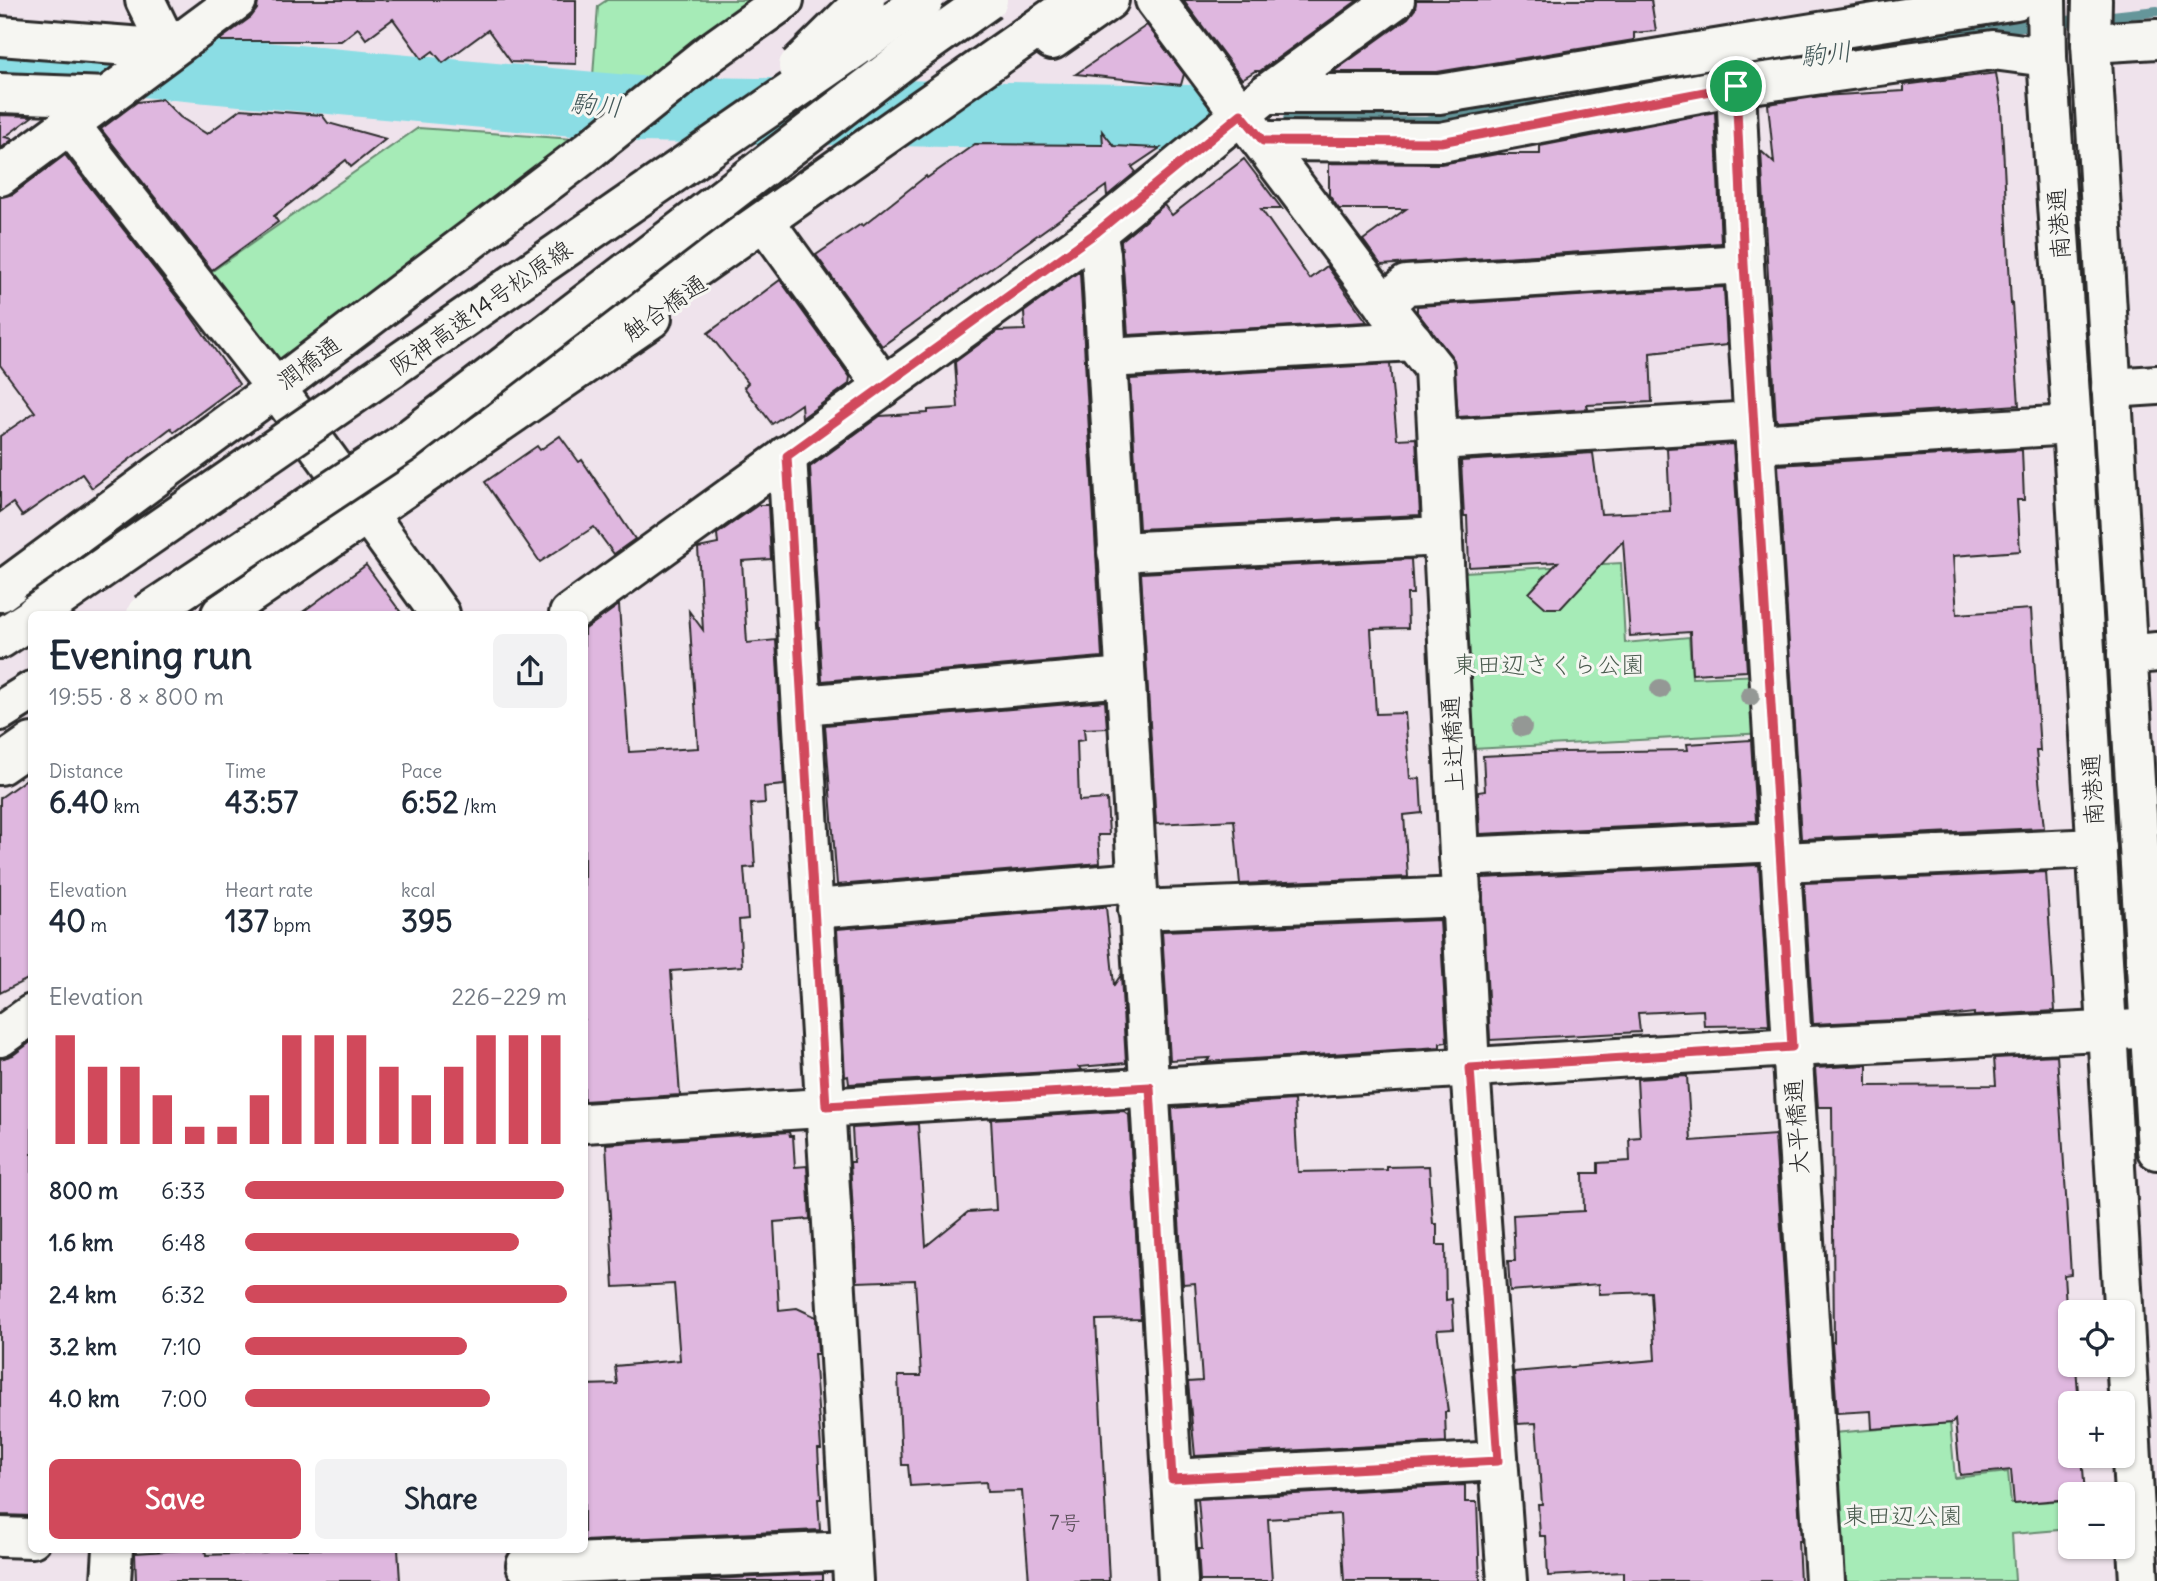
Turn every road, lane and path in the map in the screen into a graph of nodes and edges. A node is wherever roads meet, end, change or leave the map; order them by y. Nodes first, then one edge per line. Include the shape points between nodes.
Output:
1 (145, 0) edge
2 (237, 0) edge
3 (784, 0) edge
4 (865, 0) edge
5 (924, 0) edge
6 (988, 0) edge
7 (1078, 0) edge
8 (1109, 0) edge
9 (1155, 0) edge
10 (1395, 0) edge
11 (2092, 0) edge
12 (2036, 2) edge
13 (0, 36) edge
14 (2157, 39) edge
15 (2091, 40) junction
16 (168, 50) junction
17 (2047, 50) junction
18 (1736, 86) junction
19 (117, 90) junction
20 (0, 93) edge
21 (1256, 116) junction
22 (70, 125) junction
23 (719, 143) junction
24 (0, 176) edge
25 (1097, 232) junction
26 (773, 233) junction
27 (1744, 264) junction
28 (1384, 305) junction
29 (1413, 341) junction
30 (1107, 358) junction
31 (2157, 385) edge
32 (884, 386) junction
33 (276, 388) junction
34 (2111, 388) junction
35 (2072, 425) junction
36 (1754, 432) junction
37 (1438, 440) junction
38 (404, 443) junction
39 (787, 456) junction
40 (369, 514) junction
41 (1443, 536) junction
42 (1117, 552) junction
43 (0, 593) edge
44 (40, 611) edge
45 (151, 611) edge
46 (225, 611) edge
47 (438, 611) edge
48 (573, 611) edge
49 (28, 621) edge
50 (0, 639) edge
51 (2142, 653) edge
52 (1125, 677) junction
53 (28, 694) edge
54 (802, 705) junction
55 (0, 712) edge
56 (28, 746) edge
57 (0, 765) edge
58 (2096, 848) junction
59 (1780, 852) junction
60 (1459, 857) junction
61 (1138, 896) junction
62 (1462, 897) junction
63 (814, 909) junction
64 (28, 1017) edge
65 (2153, 1028) edge
66 (2107, 1031) junction
67 (0, 1037) edge
68 (1792, 1047) junction
69 (1470, 1068) junction
70 (1150, 1087) junction
71 (826, 1106) junction
72 (588, 1123) edge
73 (2157, 1150) edge
74 (1498, 1461) junction
75 (1172, 1479) junction
76 (0, 1536) edge
77 (28, 1538) edge
78 (113, 1553) edge
79 (526, 1565) edge
80 (852, 1566) edge
81 (111, 1581) edge
82 (1178, 1581) edge
83 (1507, 1581) edge
84 (1825, 1581) edge
85 (2139, 1581) edge

1 - 16 main road
2 - 16 main road
3 - 33 main road, 潤橋通 via 710,52
4 - 23 main road, bridge
5 - 23 main road, 阪神高速14号松原線, bridge
6 - 38 main road, bridge
7 - 38 main road, bridge via 642,306
8 - 26 main road, 触合橋通
9 - 21 main road, 上辻橋通
10 - 21 main road
11 - 15 main road, 南港通
12 - 17 main road, 南港通
12 - 21 main road via 1439,94
13 - 16 main road
14 - 15 main road
15 - 34 main road, 南港通
16 - 19 main road
17 - 18 main road via 1993,50
17 - 35 main road, 南港通
18 - 21 main road via 1441,142
18 - 27 main road, 大平橋通
19 - 20 main road
19 - 22 main road
21 - 25 main road via 1206,142
21 - 28 main road, 上辻橋通
22 - 24 main road
22 - 33 main road
23 - 44 main road, 阪神高速14号松原線, bridge
25 - 30 main road
25 - 32 main road
26 - 32 main road
26 - 40 main road, 触合橋通
27 - 28 main road via 1406,285
27 - 36 main road, 大平橋通
28 - 29 main road, 上辻橋通
29 - 30 main road
29 - 37 main road, 上辻橋通 via 1434,368
30 - 42 main road
31 - 34 main road
32 - 39 main road
33 - 40 main road
33 - 43 main road, 潤橋通
34 - 51 main road, 南港通
35 - 36 main road
35 - 58 main road, 南港通
36 - 37 main road
36 - 59 main road, 大平橋通
37 - 41 main road, 上辻橋通
38 - 45 main road, bridge
39 - 48 main road
39 - 54 main road
40 - 46 main road, 触合橋通
40 - 47 main road
41 - 42 main road
41 - 60 main road, 上辻橋通
42 - 52 main road
49 - 50 main road
51 - 65 main road, 南港通
52 - 54 main road
52 - 61 main road
53 - 55 main road
54 - 63 main road
56 - 57 main road
58 - 59 main road
58 - 66 main road, 南港通
59 - 60 main road
59 - 68 main road, 大平橋通
60 - 62 main road, 上辻橋通
61 - 62 main road
61 - 63 main road
61 - 70 main road
62 - 69 main road, 上辻橋通
63 - 71 main road
64 - 67 main road
65 - 66 main road
65 - 73 main road, 南港通
66 - 68 main road
66 - 85 main road, 南港通
68 - 69 main road
68 - 84 main road, 大平橋通
69 - 70 main road
69 - 74 main road, 上辻橋通
70 - 71 main road
70 - 75 main road
71 - 72 main road
71 - 80 main road
74 - 75 main road
74 - 83 main road, 上辻橋通
75 - 82 main road
76 - 77 main road
78 - 81 main road
79 - 80 main road

